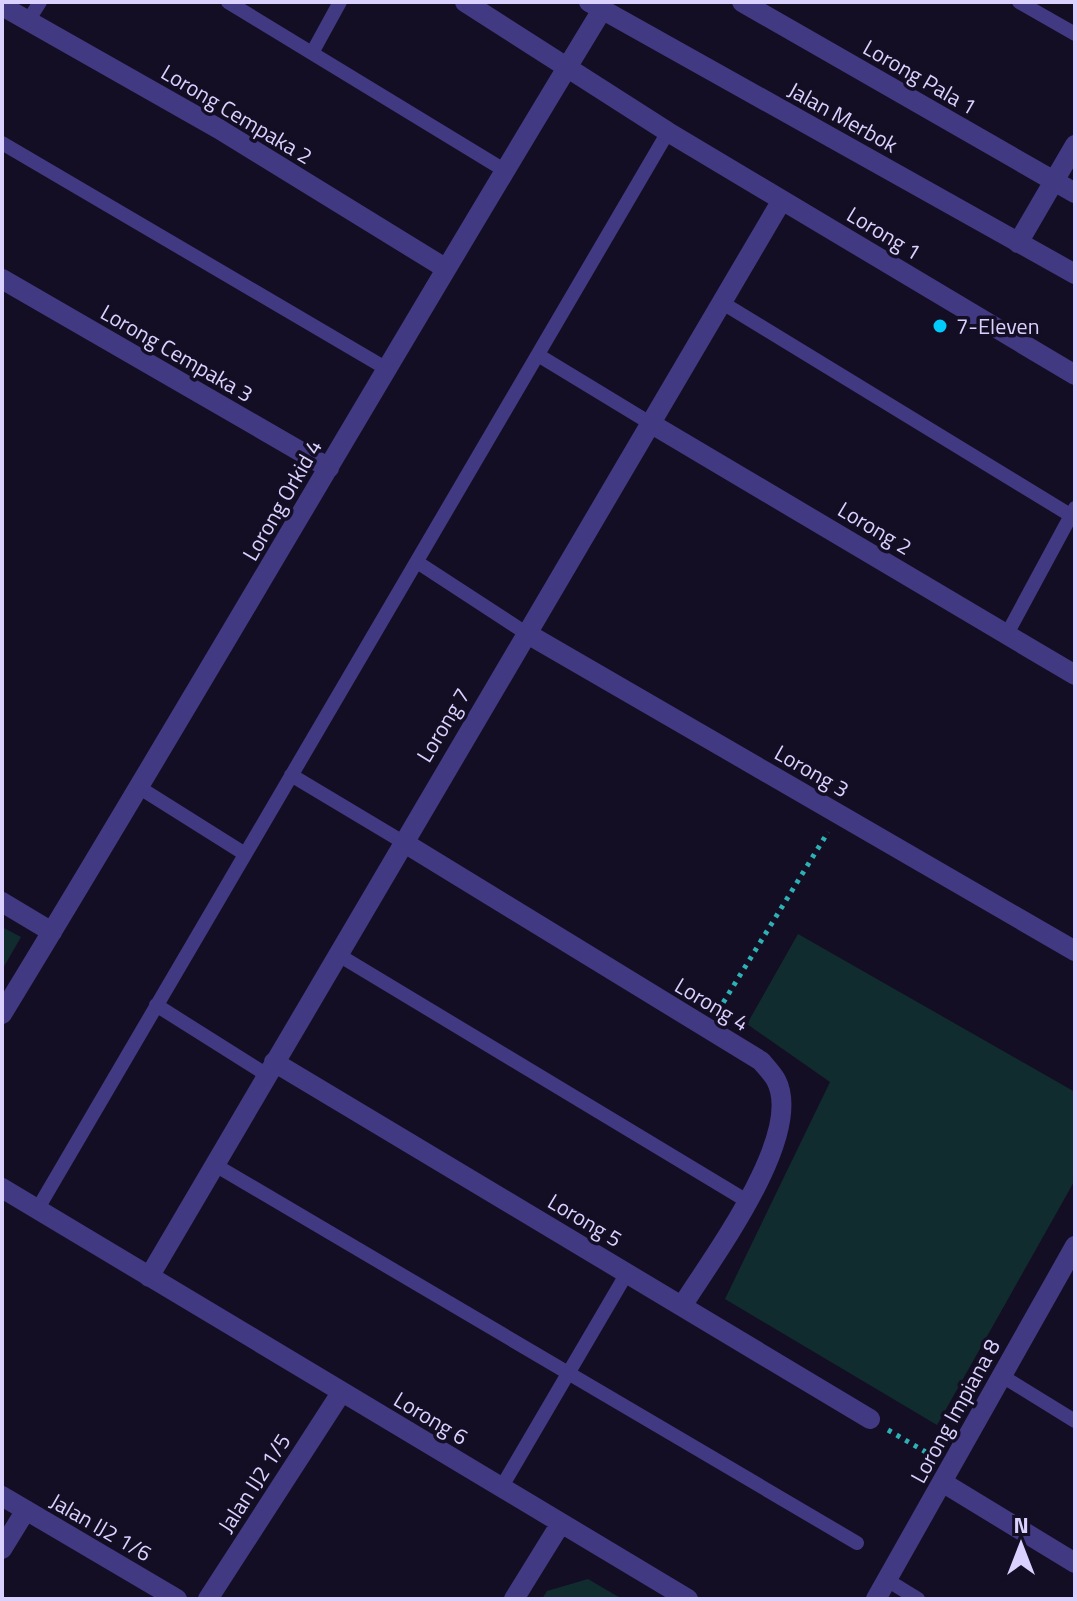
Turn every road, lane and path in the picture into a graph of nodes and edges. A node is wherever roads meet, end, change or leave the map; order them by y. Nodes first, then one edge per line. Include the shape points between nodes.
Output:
1 (40, 2) edge
2 (228, 2) edge
3 (340, 2) edge
4 (465, 2) edge
5 (742, 2) edge
6 (1019, 2) edge
7 (2, 6) edge
8 (595, 6) edge
9 (28, 21) junction
10 (1075, 34) edge
11 (312, 53) junction
12 (567, 67) junction
13 (668, 132) junction
14 (2, 143) edge
15 (1075, 145) edge
16 (504, 170) junction
17 (1055, 182) junction
18 (1075, 193) edge
19 (782, 200) junction
20 (1018, 243) junction
21 (445, 268) junction
22 (1075, 274) edge
23 (2, 279) edge
24 (721, 302) junction
25 (538, 355) junction
26 (387, 369) junction
27 (1075, 375) edge
28 (650, 423) junction
29 (329, 468) junction
30 (1073, 513) edge
31 (417, 562) junction
32 (526, 633) junction
33 (1007, 634) junction
34 (1075, 675) edge
35 (291, 775) junction
36 (140, 788) junction
37 (839, 814) junction
38 (403, 842) junction
39 (245, 854) junction
40 (2, 902) edge
41 (52, 932) junction
42 (1075, 951) edge
43 (337, 954) junction
44 (156, 1005) junction
45 (2, 1014) edge
46 (707, 1029) junction
47 (270, 1068) junction
48 (215, 1165) junction
49 (2, 1188) edge
50 (747, 1201) junction
51 (37, 1210) junction
52 (1075, 1246) edge
53 (627, 1273) junction
54 (149, 1277) junction
55 (1066, 1282) edge
56 (682, 1306) junction
57 (568, 1376) junction
58 (1002, 1376) junction
59 (341, 1393) junction
60 (870, 1419) joint
61 (1075, 1421) edge
62 (946, 1474) junction
63 (501, 1488) junction
64 (2, 1496) edge
65 (26, 1510) junction
66 (561, 1523) junction
67 (857, 1543) dead end
68 (2, 1549) edge
69 (1075, 1563) edge
70 (887, 1580) junction
71 (177, 1599) edge
72 (208, 1599) edge
73 (514, 1599) edge
74 (688, 1599) edge
75 (876, 1599) edge
76 (918, 1599) edge

1 - 9 lane
2 - 11 lane
3 - 11 lane
4 - 12 street, Lorong 1
5 - 17 street, Lorong Pala 1
6 - 10 lane
7 - 9 street, Lorong Cempaka 2
8 - 12 street, Lorong Orkid 4
8 - 20 street, Jalan Merbok
9 - 21 street, Lorong Cempaka 2 via 219,129
11 - 16 lane
12 - 13 street, Lorong 1
12 - 16 street, Lorong Orkid 4
13 - 19 street, Lorong 1
13 - 25 lane
14 - 26 lane
15 - 17 street
16 - 21 street, Lorong Orkid 4
17 - 18 street, Lorong Pala 1
17 - 20 street
19 - 24 street, Lorong 7
19 - 27 street, Lorong 1
20 - 22 street, Jalan Merbok
21 - 26 street, Lorong Orkid 4
23 - 29 street, Lorong Cempaka 3
24 - 28 street, Lorong 7
24 - 30 lane
25 - 28 lane
25 - 31 lane
26 - 29 street, Lorong Orkid 4
28 - 32 street, Lorong 7
28 - 33 street, Lorong 2
29 - 36 street, Lorong Orkid 4
30 - 33 lane
31 - 32 lane
31 - 35 lane
32 - 37 street, Lorong 3
32 - 38 street, Lorong 7
33 - 34 street, Lorong 2
35 - 38 lane
35 - 39 lane
36 - 39 lane
36 - 41 street, Lorong Orkid 4
37 - 42 street, Lorong 3
37 - 46 path
38 - 43 street, Lorong 7
38 - 46 street, Lorong 4
39 - 44 lane
40 - 41 street
41 - 45 street, Lorong Orkid 4
43 - 47 street, Lorong 7
43 - 50 lane
44 - 47 lane
44 - 51 lane
46 - 50 street, Lorong 4 via 761,1061 777,1082 777,1140
47 - 48 street, Lorong 7
47 - 53 street, Lorong 5
48 - 54 street, Lorong 7
48 - 57 lane
49 - 51 street, Lorong 6
50 - 56 street, Lorong 4
51 - 54 street, Lorong 6
52 - 55 street, Lorong Impiana 8
53 - 56 street, Lorong 5
53 - 57 lane
54 - 59 street, Lorong 6
55 - 58 street, Lorong Impiana 8
56 - 60 street, Lorong 5
57 - 63 lane
57 - 67 lane
58 - 61 lane
58 - 62 street, Lorong Impiana 8
59 - 63 street, Lorong 6
59 - 72 street, Jalan IJ2 1/5
60 - 62 path
62 - 69 street
62 - 70 street, Lorong Impiana 8
63 - 66 street, Lorong 6
64 - 65 street, Jalan IJ2 1/6
65 - 68 street
65 - 71 street, Jalan IJ2 1/6
66 - 73 street
66 - 74 street, Lorong 6
70 - 75 street, Lorong Impiana 8
70 - 76 lane

